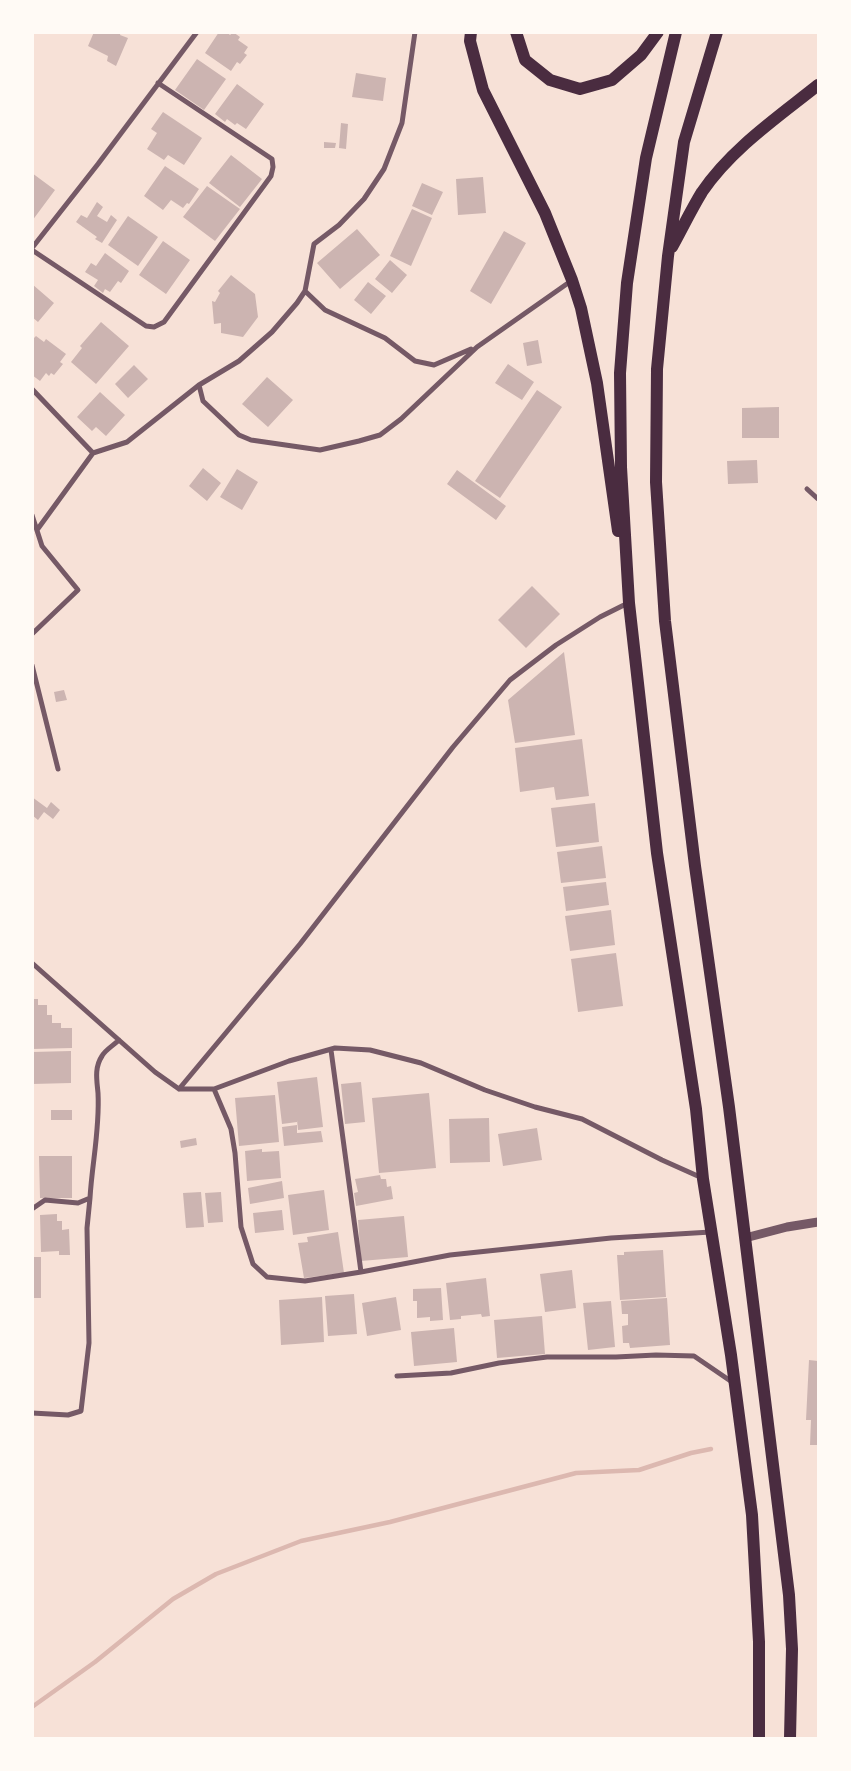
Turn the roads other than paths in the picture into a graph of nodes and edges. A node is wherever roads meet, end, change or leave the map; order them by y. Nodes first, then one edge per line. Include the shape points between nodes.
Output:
1 (197, 32) edge
2 (415, 32) edge
3 (471, 32) edge
4 (516, 32) edge
5 (658, 32) edge
6 (676, 32) edge
7 (717, 32) edge
8 (158, 84) junction
9 (818, 86) edge
10 (32, 250) edge
11 (668, 256) junction
12 (572, 280) junction
13 (305, 291) junction
14 (477, 346) junction
15 (199, 385) junction
16 (32, 389) edge
17 (93, 454) junction
18 (807, 488) dead end
19 (818, 499) edge
20 (32, 515) edge
21 (37, 530) junction
22 (629, 603) junction
23 (32, 634) edge
24 (32, 665) edge
25 (58, 769) dead end
26 (32, 963) edge
27 (119, 1040) junction
28 (331, 1050) junction
29 (179, 1089) junction
30 (214, 1089) junction
31 (703, 1178) junction
32 (90, 1198) junction
33 (32, 1209) edge
34 (818, 1222) edge
35 (712, 1232) junction
36 (745, 1238) junction
37 (361, 1272) junction
38 (397, 1376) dead end
39 (735, 1384) junction
40 (32, 1413) edge
41 (759, 1738) edge
42 (790, 1738) edge

1 - 8 street
2 - 13 street via 402,123 384,169 358,206 314,244
3 - 12 highway via 470,41 483,90 545,213
4 - 5 highway via 525,60 550,80 580,89 612,80 641,56
6 - 22 highway via 646,158 626,293 620,373 621,467
7 - 11 highway via 684,142
8 - 10 street
8 - 10 street via 272,160 273,166 270,176 164,322 154,327 146,326
9 - 11 highway via 768,124 728,161 702,192
11 - 36 highway via 657,369 656,482 665,620
12 - 14 street
12 - 22 highway via 597,383
13 - 14 street via 325,310 385,338 416,361 434,365
13 - 15 street via 298,303 259,344 239,361
14 - 15 street via 380,435 320,450 251,440 238,435 203,401
15 - 17 street via 128,442
16 - 17 street
17 - 21 street
18 - 19 street
20 - 21 street
21 - 23 street via 42,546 78,590
22 - 29 street via 556,645 510,680 300,944
22 - 31 highway via 657,853 696,1109
24 - 25 street
26 - 27 street
27 - 29 street
27 - 32 street via 102,1056 96,1074 99,1113
28 - 30 street via 289,1061
28 - 31 street via 370,1050 421,1064 510,1099 582,1119
28 - 37 street
29 - 30 street
30 - 37 street via 231,1128 242,1227 252,1264 267,1276 305,1281
31 - 35 highway
32 - 33 street via 78,1204 45,1200
32 - 40 street via 86,1228 89,1343 81,1411 68,1415
34 - 36 street
35 - 37 street via 611,1238 450,1255
35 - 39 highway
36 - 42 highway via 789,1595 792,1648
38 - 39 street via 451,1373 500,1362 547,1357 656,1355 694,1356
39 - 41 highway via 752,1515 760,1642

